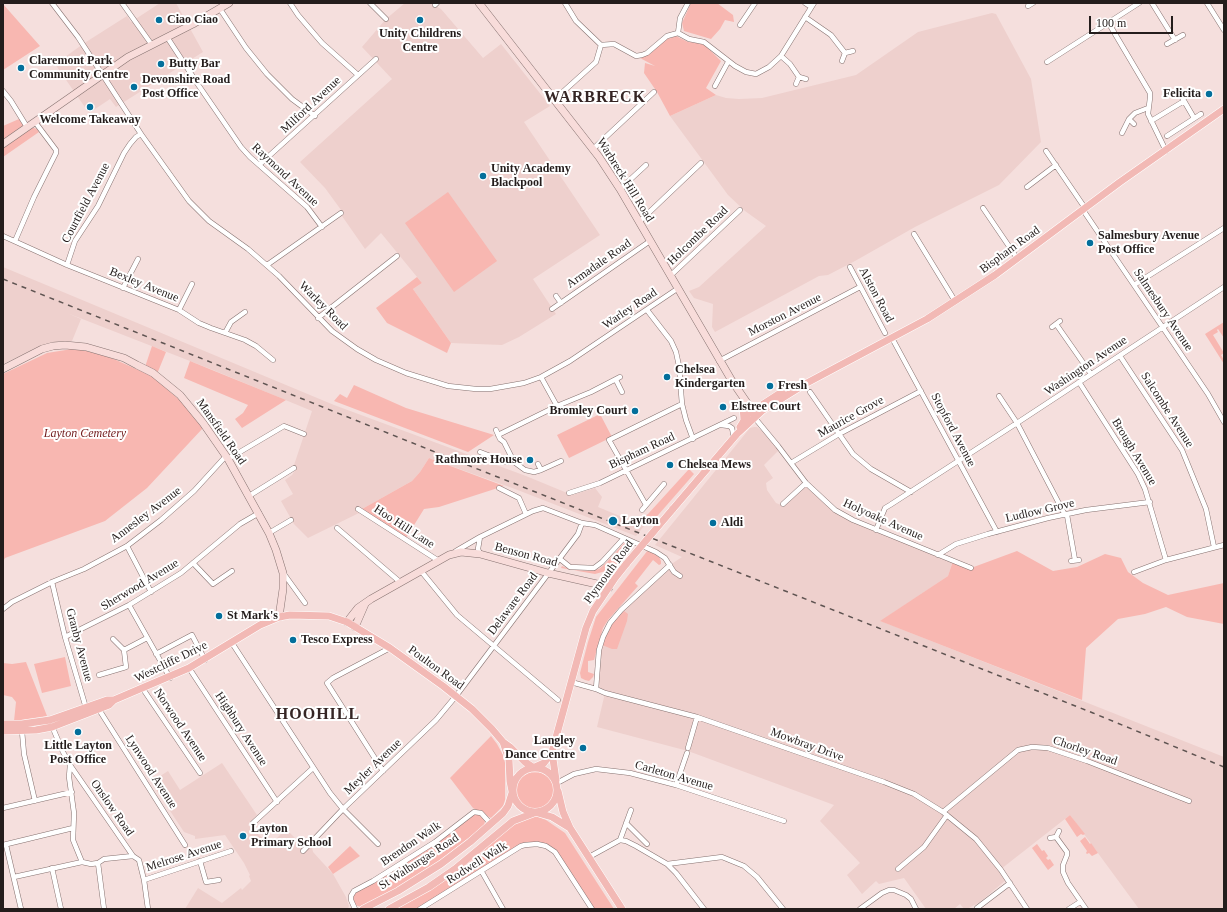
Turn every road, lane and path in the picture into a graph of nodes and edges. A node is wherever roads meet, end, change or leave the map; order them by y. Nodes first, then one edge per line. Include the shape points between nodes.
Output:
1 (52, 3) edge
2 (122, 3) edge
3 (229, 3) edge
4 (290, 3) edge
5 (370, 3) edge
6 (479, 3) edge
7 (565, 3) edge
8 (688, 3) edge
9 (755, 3) edge
10 (805, 3) edge
11 (1139, 3) edge
12 (1152, 3) edge
13 (1207, 3) edge
14 (812, 5) edge
15 (220, 9) junction
16 (806, 17) junction
17 (386, 19) dead end
18 (1108, 22) junction
19 (740, 25) dead end
20 (1224, 30) edge
21 (678, 33) junction
22 (1182, 35) dead end
23 (167, 37) junction
24 (1175, 40) junction
25 (152, 44) junction
26 (1167, 44) dead end
27 (601, 45) junction
28 (854, 51) dead end
29 (845, 53) junction
30 (781, 56) junction
31 (376, 58) dead end
32 (842, 61) dead end
33 (728, 62) junction
34 (1047, 62) dead end
35 (102, 74) junction
36 (358, 75) junction
37 (799, 77) junction
38 (806, 79) dead end
39 (796, 84) dead end
40 (715, 86) dead end
41 (3, 92) edge
42 (654, 92) dead end
43 (1180, 94) dead end
44 (555, 100) junction
45 (1184, 101) junction
46 (1148, 108) junction
47 (1224, 109) edge
48 (1202, 114) dead end
49 (315, 116) junction
50 (1194, 118) junction
51 (1129, 119) junction
52 (1151, 121) junction
53 (35, 122) junction
54 (1134, 124) dead end
55 (28, 127) junction
56 (1122, 133) dead end
57 (141, 134) junction
58 (1166, 136) dead end
59 (3, 144) edge
60 (593, 149) junction
61 (1046, 151) dead end
62 (1166, 151) junction
63 (701, 163) dead end
64 (259, 165) junction
65 (646, 165) dead end
66 (1056, 165) junction
67 (1027, 187) dead end
68 (620, 190) junction
69 (983, 208) dead end
70 (1084, 209) junction
71 (740, 210) dead end
72 (341, 213) dead end
73 (639, 222) junction
74 (322, 227) junction
75 (1224, 228) edge
76 (914, 234) dead end
77 (3, 236) edge
78 (15, 241) junction
79 (650, 241) junction
80 (397, 256) dead end
81 (1017, 258) junction
82 (138, 259) dead end
83 (67, 265) junction
84 (267, 265) junction
85 (850, 267) dead end
86 (669, 276) junction
87 (192, 284) dead end
88 (1134, 285) junction
89 (860, 287) junction
90 (1224, 287) edge
91 (123, 288) junction
92 (677, 289) junction
93 (556, 296) dead end
94 (955, 301) junction
95 (560, 303) junction
96 (552, 309) dead end
97 (179, 310) junction
98 (647, 310) junction
99 (245, 312) dead end
100 (318, 318) junction
101 (1056, 324) dead end
102 (1162, 327) junction
103 (225, 333) junction
104 (885, 333) dead end
105 (892, 338) junction
106 (1120, 356) junction
107 (273, 360) dead end
108 (719, 361) junction
109 (3, 369) edge
110 (1091, 374) junction
111 (541, 377) junction
112 (732, 382) junction
113 (1079, 382) junction
114 (921, 391) junction
115 (622, 392) dead end
116 (810, 392) dead end
117 (999, 396) dead end
118 (682, 404) junction
119 (557, 406) junction
120 (742, 406) junction
121 (751, 414) junction
122 (734, 418) dead end
123 (744, 421) junction
124 (1224, 422) edge
125 (1017, 423) junction
126 (722, 425) junction
127 (304, 434) dead end
128 (839, 434) junction
129 (735, 436) junction
130 (693, 439) junction
131 (480, 452) dead end
132 (227, 458) junction
133 (561, 461) dead end
134 (959, 461) junction
135 (514, 462) junction
136 (791, 463) junction
137 (538, 464) dead end
138 (294, 468) dead end
139 (541, 470) junction
140 (627, 470) junction
141 (806, 483) junction
142 (664, 484) dead end
143 (499, 488) dead end
144 (911, 492) junction
145 (569, 493) dead end
146 (249, 496) junction
147 (1150, 502) junction
148 (783, 504) dead end
149 (646, 505) junction
150 (358, 509) dead end
151 (642, 510) dead end
152 (259, 513) junction
153 (526, 514) junction
154 (1066, 515) junction
155 (291, 520) dead end
156 (582, 523) junction
157 (337, 528) dead end
158 (876, 530) junction
159 (996, 532) junction
160 (269, 533) junction
161 (480, 537) junction
162 (624, 538) junction
163 (1224, 545) edge
164 (127, 546) junction
165 (1214, 547) junction
166 (480, 554) junction
167 (449, 555) junction
168 (938, 555) junction
169 (560, 558) junction
170 (1075, 560) dead end
171 (1166, 560) junction
172 (439, 561) junction
173 (193, 563) junction
174 (670, 566) junction
175 (971, 568) dead end
176 (232, 571) dead end
177 (421, 571) junction
178 (1134, 572) dead end
179 (283, 573) junction
180 (548, 573) junction
181 (680, 576) dead end
182 (615, 578) junction
183 (52, 582) junction
184 (400, 582) junction
185 (597, 584) junction
186 (609, 588) junction
187 (151, 592) junction
188 (366, 602) junction
189 (305, 603) dead end
190 (129, 605) junction
191 (3, 609) edge
192 (279, 616) junction
193 (347, 622) junction
194 (355, 627) junction
195 (65, 637) junction
196 (147, 638) junction
197 (113, 639) dead end
198 (232, 643) junction
199 (493, 646) junction
200 (390, 648) junction
201 (124, 650) junction
202 (156, 654) junction
203 (205, 660) junction
204 (190, 668) junction
205 (99, 675) dead end
206 (170, 678) junction
207 (571, 682) junction
208 (143, 689) junction
209 (596, 689) junction
210 (456, 696) junction
211 (558, 700) dead end
212 (97, 707) junction
213 (87, 711) junction
214 (697, 717) junction
215 (3, 724) edge
216 (51, 724) junction
217 (3, 731) edge
218 (22, 731) junction
219 (503, 742) junction
220 (552, 752) junction
221 (70, 765) junction
222 (313, 768) junction
223 (534, 768) junction
224 (382, 771) junction
225 (200, 773) dead end
226 (557, 784) junction
227 (676, 785) junction
228 (72, 792) junction
229 (512, 792) junction
230 (35, 801) junction
231 (1189, 801) dead end
232 (276, 802) junction
233 (3, 808) edge
234 (343, 809) junction
235 (630, 810) dead end
236 (535, 813) junction
237 (945, 813) junction
238 (784, 821) dead end
239 (253, 823) dead end
240 (626, 823) junction
241 (491, 824) junction
242 (73, 828) junction
243 (570, 828) junction
244 (1059, 831) dead end
245 (620, 840) junction
246 (378, 844) dead end
247 (647, 844) dead end
248 (5, 845) edge
249 (185, 845) dead end
250 (231, 851) dead end
251 (303, 851) dead end
252 (133, 856) junction
253 (589, 857) junction
254 (200, 861) junction
255 (82, 862) junction
256 (98, 863) junction
257 (667, 864) junction
258 (52, 868) junction
259 (898, 869) dead end
260 (482, 872) junction
261 (14, 877) junction
262 (144, 880) junction
263 (219, 880) dead end
264 (1008, 881) junction
265 (1080, 902) junction
266 (983, 907) edge
267 (977, 908) dead end
268 (21, 909) edge
269 (61, 909) edge
270 (104, 909) edge
271 (148, 909) edge
272 (355, 909) edge
273 (363, 909) edge
274 (389, 909) edge
275 (420, 909) edge
276 (504, 909) edge
277 (592, 909) edge
278 (622, 909) edge
279 (704, 909) edge
280 (783, 909) edge
281 (860, 909) edge
282 (916, 909) edge
283 (1027, 909) edge
284 (1069, 909) edge
285 (1086, 909) edge

1 - 35 street, Warley Road via 70,25
2 - 25 street
3 - 15 main road
4 - 36 street via 322,43
5 - 17 street
6 - 44 main road, Warbreck Hill Road
7 - 27 street via 576,21
8 - 21 street via 680,18
9 - 19 street
10 - 14 street
11 - 18 street
12 - 24 street
13 - 20 street
14 - 16 street
15 - 23 main road
15 - 49 street via 267,74 292,99
16 - 29 street via 831,34
16 - 30 street
18 - 34 street
18 - 46 street via 1150,93
21 - 27 street via 667,36 647,53 636,56 614,44
21 - 33 street via 689,39 704,42
22 - 24 street
23 - 25 main road
23 - 64 street, Raymond Avenue via 230,132
24 - 26 street
25 - 35 main road
27 - 44 street via 596,62
28 - 29 street
29 - 32 street
30 - 33 street via 769,68 756,74 746,72
30 - 37 street
31 - 36 street, Milford Avenue
33 - 40 street
35 - 53 main road
35 - 57 street, Warley Road
36 - 49 street, Milford Avenue
37 - 38 street
37 - 39 street
41 - 55 street
42 - 60 street
43 - 45 street
44 - 60 main road, Warbreck Hill Road
45 - 50 street
45 - 52 street
46 - 51 street via 1134,113
46 - 52 street
47 - 62 main road, Bispham Road
48 - 50 street
49 - 64 street, Milford Avenue
50 - 58 street
51 - 54 street
51 - 56 street
52 - 62 street
53 - 55 main road
53 - 78 street via 56,153
55 - 59 main road
57 - 83 street, Courtfield Avenue via 124,153 98,206 75,241
57 - 84 street, Warley Road via 189,201 209,221
60 - 68 main road, Warbreck Hill Road
61 - 66 street, Salmesbury Avenue
62 - 70 main road, Bispham Road
63 - 73 street
64 - 74 street, Raymond Avenue via 307,207
65 - 68 street
66 - 67 street
66 - 70 street, Salmesbury Avenue
68 - 73 main road, Warbreck Hill Road
69 - 81 street
70 - 81 main road, Bispham Road
70 - 88 street, Salmesbury Avenue
71 - 86 street, Holcombe Road
72 - 74 street
73 - 79 main road, Warbreck Hill Road
74 - 84 street
75 - 88 street
76 - 94 street
77 - 78 street, Bexley Avenue
78 - 83 street, Bexley Avenue
79 - 86 main road, Warbreck Hill Road
79 - 95 street, Armadale Road
80 - 100 street
81 - 94 main road, Bispham Road
82 - 91 street
83 - 91 street, Bexley Avenue
84 - 100 street, Warley Road
85 - 89 street, Alston Road
86 - 92 main road, Warbreck Hill Road
87 - 97 street
88 - 102 street, Salmesbury Avenue
89 - 104 street, Alston Road
89 - 108 street, Morston Avenue
90 - 102 street, Washington Avenue
91 - 97 street, Bexley Avenue
92 - 98 street, Warley Road
92 - 108 main road, Warbreck Hill Road
93 - 95 street, Armadale Road
94 - 105 main road, Bispham Road
95 - 96 street, Armadale Road
97 - 103 street, Bexley Avenue via 199,323
98 - 111 street, Warley Road
98 - 118 street via 676,352
99 - 103 street via 231,322
100 - 111 street, Warley Road via 357,349 376,360 424,380 462,388 490,389
101 - 110 street
102 - 106 street, Washington Avenue
102 - 124 street, Salmesbury Avenue
103 - 107 street, Bexley Avenue via 256,346
105 - 114 street, Stopford Avenue
105 - 121 main road, Bispham Road via 796,389 763,410
106 - 110 street, Washington Avenue
106 - 165 street, Salcombe Avenue via 1182,450 1206,509
108 - 112 main road, Warbreck Hill Road
109 - 132 main road, Mansfield Road via 42,349 64,345 86,347 124,358 153,374 180,395
110 - 113 street, Washington Avenue
111 - 119 street
112 - 120 main road, Warbreck Hill Road
112 - 121 main road, Warbreck Hill Road
113 - 125 street, Washington Avenue
113 - 147 street, Brough Avenue via 1138,474
114 - 128 street, Maurice Grove
114 - 134 street, Stopford Avenue
115 - 119 street via 618,378 582,397
116 - 128 street
117 - 125 street
118 - 130 street
118 - 140 street via 609,440
119 - 135 street via 497,432
120 - 121 main road, Warbreck Hill Road
120 - 123 main road
121 - 123 main road, Plymouth Road
121 - 129 main road, Plymouth Road
121 - 136 street, Holyoake Avenue
122 - 126 street, Bispham Road
123 - 129 main road, Plymouth Road
125 - 134 street, Washington Avenue
125 - 154 street
126 - 129 street via 732,428
126 - 130 street, Bispham Road
127 - 132 street, Annesley Avenue via 284,426
128 - 136 street, Maurice Grove
128 - 144 street via 853,454 871,469
129 - 182 main road, Plymouth Road, bridge
130 - 140 street, Bispham Road
131 - 135 street via 506,462
132 - 146 main road, Mansfield Road
132 - 164 street, Annesley Avenue via 194,491
133 - 139 street
134 - 144 street, Washington Avenue
134 - 159 street, Stopford Avenue
135 - 139 street via 530,472
136 - 141 street, Holyoake Avenue
137 - 139 street
138 - 146 street
140 - 145 street, Bispham Road via 600,483
140 - 149 street
141 - 148 street
141 - 158 street, Holyoake Avenue via 836,510
142 - 149 street
143 - 153 street via 519,498
144 - 158 street, Washington Avenue via 885,508
146 - 152 main road, Mansfield Road
147 - 154 street, Ludlow Grove
147 - 171 street, Brough Avenue
149 - 151 street
150 - 172 street, Hoo Hill Lane
152 - 160 main road, Mansfield Road
152 - 173 street, Sherwood Avenue via 240,524
153 - 156 street via 541,508
153 - 161 street
154 - 159 street, Ludlow Grove
154 - 170 street
155 - 160 street
156 - 162 street
156 - 169 street, Delaware Road via 578,534
157 - 184 street
158 - 168 street, Holyoake Avenue
159 - 168 street, Ludlow Grove via 956,544
160 - 179 main road, Mansfield Road
161 - 166 street
161 - 167 street
162 - 169 street, Benson Road via 594,568 570,567
162 - 174 street via 665,558
163 - 165 street
164 - 183 street, Annesley Avenue via 84,569
164 - 187 street
165 - 171 street
166 - 167 main road, Benson Road via 461,552
166 - 180 main road, Benson Road
167 - 172 main road
168 - 175 street, Holyoake Avenue
169 - 180 street, Delaware Road
171 - 178 street
172 - 177 main road
173 - 176 street via 213,584
173 - 187 street, Sherwood Avenue
174 - 181 street
174 - 209 street via 610,623 597,657
177 - 184 main road
177 - 199 street via 457,615
179 - 189 street, Mansfield Road
179 - 192 main road, Mansfield Road
180 - 185 main road, Benson Road
180 - 199 street, Delaware Road
182 - 185 main road
182 - 186 main road, Plymouth Road
183 - 191 street, Annesley Avenue
183 - 195 street, Granby Avenue
184 - 188 main road
185 - 186 main road, Benson Road
186 - 207 main road, Plymouth Road via 588,622
187 - 190 street, Sherwood Avenue
188 - 193 main road
188 - 194 main road
190 - 195 street, Sherwood Avenue
190 - 196 street
192 - 193 main road, Westcliffe Drive via 329,616
192 - 198 main road, Westcliffe Drive
193 - 194 main road, Poulton Road
194 - 200 main road, Poulton Road
195 - 213 street, Granby Avenue
196 - 201 street
196 - 202 street
197 - 201 street
198 - 203 main road, Westcliffe Drive
198 - 222 street
199 - 210 street, Delaware Road
199 - 211 street
200 - 210 main road, Poulton Road
200 - 224 street via 327,683
201 - 205 street via 126,667
202 - 203 street via 192,635
202 - 206 street
203 - 204 main road, Westcliffe Drive
204 - 206 main road, Westcliffe Drive
204 - 232 street, Highbury Avenue
206 - 208 main road, Westcliffe Drive
207 - 209 street, Mowbray Drive
207 - 220 main road, Plymouth Road
208 - 212 main road, Westcliffe Drive via 114,700 107,700
208 - 225 street, Norwood Avenue
209 - 214 street, Mowbray Drive
210 - 219 main road, Poulton Road
210 - 224 street, Meyler Avenue via 436,720
212 - 213 main road, Westcliffe Drive
212 - 249 street, Lynwood Avenue
213 - 216 main road, Westcliffe Drive
214 - 227 street
214 - 237 street, Mowbray Drive via 904,790
215 - 216 main road, Westcliffe Drive
216 - 218 main road, Westcliffe Drive
216 - 221 street, Onslow Road
217 - 218 main road, Westcliffe Drive
218 - 230 street via 24,754
219 - 223 main road, Poulton Road
219 - 229 main road, Poulton Road via 509,760
220 - 223 main road, Plymouth Road via 544,763
220 - 226 main road, Plymouth Road
221 - 228 street
221 - 252 street, Onslow Road
222 - 232 street
222 - 234 street
223 - 226 main road via 548,772
223 - 229 main road via 518,777
224 - 234 street, Meyler Avenue
226 - 227 street, Carleton Avenue via 574,774 596,769 630,773
226 - 236 main road via 550,806
226 - 243 main road via 563,812
227 - 238 street, Carleton Avenue
228 - 230 street
228 - 242 street
229 - 236 main road via 521,808
229 - 241 main road, St Walburgas Road via 506,810
230 - 233 street
231 - 237 street, Chorley Road via 1087,761 1048,748 1032,747 1018,750
232 - 239 street
234 - 246 street
234 - 251 street, Meyler Avenue
235 - 240 street
236 - 243 main road via 552,817
236 - 274 main road, St Walburgas Road via 513,821 455,869
237 - 259 street, Chorley Road via 924,847
237 - 264 street, Mowbray Drive via 976,839
240 - 245 street
240 - 247 street
241 - 272 street, Brendon Walk via 481,813 474,812 435,842 354,891 351,900
241 - 273 main road, St Walburgas Road via 441,864
242 - 248 street
242 - 255 street via 73,840
243 - 253 main road
244 - 265 street via 1053,837 1067,854 1063,872
245 - 253 street
245 - 257 street
248 - 261 street
250 - 254 street, Melrose Avenue
252 - 256 street via 104,859
252 - 262 street, Onslow Road via 139,860
253 - 278 main road
254 - 262 street, Melrose Avenue
254 - 263 street via 206,882
255 - 256 street
255 - 258 street
256 - 270 street
257 - 279 street
257 - 280 street via 722,857 744,866 757,877
258 - 261 street
258 - 269 street
260 - 275 street, Rodwell Walk
260 - 276 street
260 - 277 street, Rodwell Walk via 525,845 546,846 557,854
261 - 268 street
262 - 271 street, Onslow Road
264 - 266 street
264 - 283 street, Mowbray Drive
265 - 284 street
265 - 285 street
266 - 267 street
281 - 282 street via 889,890 906,895

